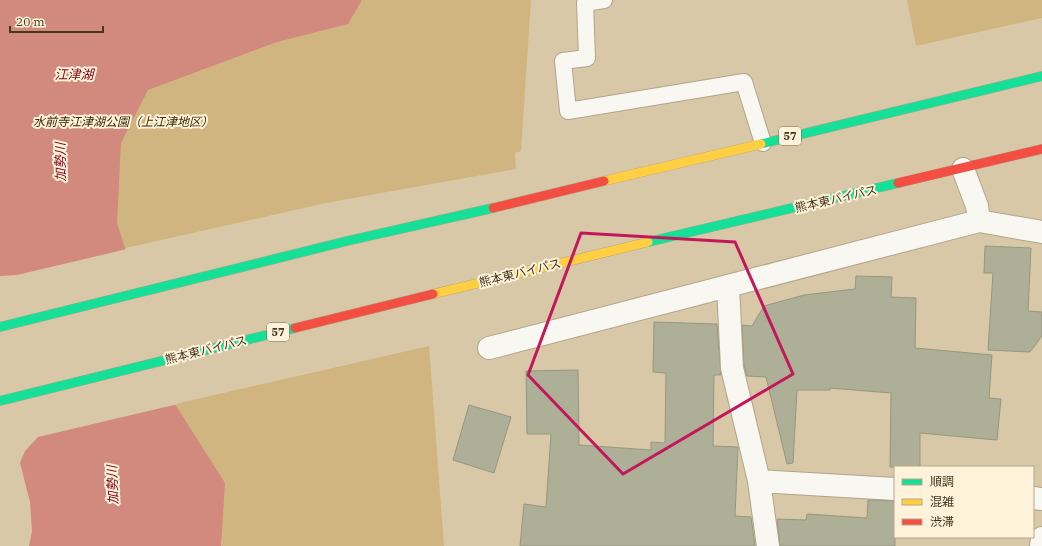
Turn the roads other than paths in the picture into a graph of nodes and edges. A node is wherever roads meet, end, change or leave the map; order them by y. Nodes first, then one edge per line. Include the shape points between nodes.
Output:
1 (604, 0) edge
2 (1042, 76) edge
3 (763, 142) junction
4 (1042, 149) edge
5 (963, 169) junction
6 (979, 221) junction
7 (1042, 232) edge
8 (728, 286) junction
9 (0, 327) edge
10 (488, 348) dead end
11 (0, 401) edge
12 (759, 481) junction
13 (894, 490) edge
14 (1042, 538) edge
15 (768, 546) edge
16 (1041, 546) edge

1 - 3 lane via 585,3 587,58 563,61 568,111 744,82
2 - 3 highway, 57
3 - 9 highway, 57
4 - 5 highway, 熊本東バイパス / 57
5 - 6 street
5 - 11 highway, 熊本東バイパス / 57 via 556,264
6 - 7 street
6 - 8 street
8 - 10 street
8 - 12 street via 732,368
12 - 13 street
12 - 15 street
14 - 16 street

